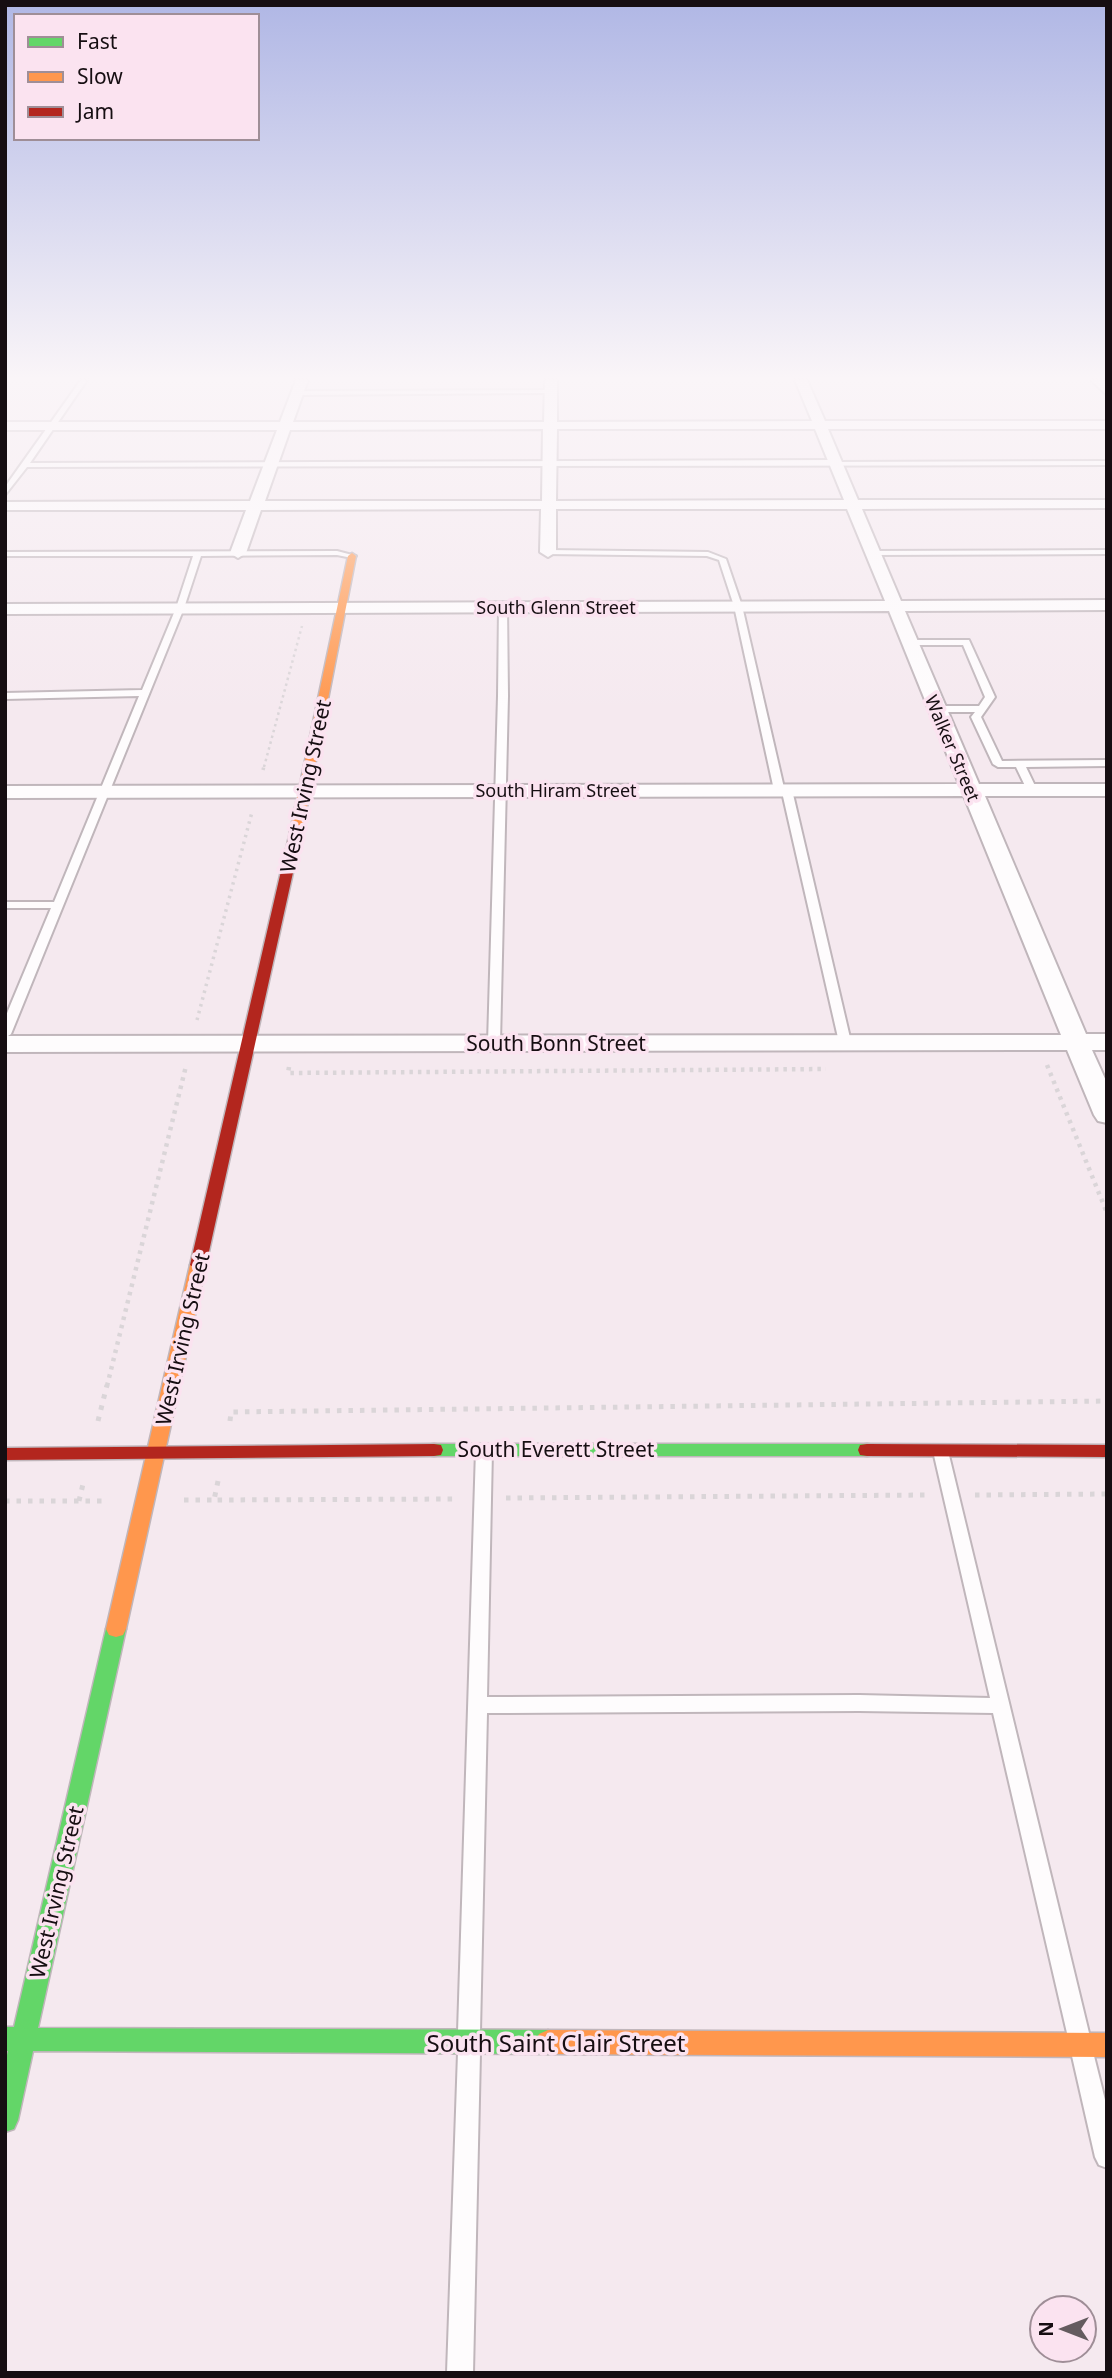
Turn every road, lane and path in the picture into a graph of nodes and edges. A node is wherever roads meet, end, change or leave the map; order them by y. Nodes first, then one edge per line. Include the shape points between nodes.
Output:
1 (262, 491) edge
2 (551, 491) edge
3 (847, 491) edge
4 (551, 504) junction
5 (852, 504) junction
6 (1107, 504) edge
7 (257, 505) junction
8 (5, 506) edge
9 (548, 552) joint
10 (1107, 552) edge
11 (238, 553) junction
12 (872, 553) junction
13 (5, 554) edge
14 (198, 554) junction
15 (352, 556) joint
16 (1107, 605) edge
17 (738, 606) junction
18 (894, 606) junction
19 (341, 607) junction
20 (503, 607) junction
21 (5, 608) edge
22 (180, 608) junction
23 (909, 642) junction
24 (145, 693) junction
25 (5, 696) edge
26 (937, 709) junction
27 (980, 709) junction
28 (1107, 763) edge
29 (1020, 764) junction
30 (501, 790) junction
31 (783, 790) junction
32 (971, 790) junction
33 (1032, 790) junction
34 (1107, 790) edge
35 (105, 791) junction
36 (305, 791) junction
37 (5, 792) edge
38 (5, 905) edge
39 (58, 905) junction
40 (5, 1034) edge
41 (845, 1042) junction
42 (1076, 1042) junction
43 (1107, 1042) edge
44 (249, 1043) junction
45 (495, 1043) junction
46 (5, 1044) edge
47 (1048, 1068) dead end
48 (1107, 1115) edge
49 (1107, 1213) edge
50 (484, 1450) junction
51 (941, 1451) junction
52 (1107, 1451) edge
53 (156, 1453) junction
54 (5, 1454) edge
55 (477, 1704) junction
56 (1000, 1706) junction
57 (5, 2039) edge
58 (23, 2039) junction
59 (469, 2041) junction
60 (1080, 2045) junction
61 (1107, 2045) edge
62 (5, 2120) edge
63 (1107, 2157) edge
64 (460, 2373) edge

1 - 7 street
2 - 4 street
3 - 5 street, Walker Street
4 - 5 street
4 - 7 street
4 - 9 street
5 - 6 street
5 - 12 street, Walker Street
7 - 8 street
7 - 11 street
9 - 17 lane via 716,555 722,559
10 - 12 lane
11 - 14 lane
11 - 15 lane
12 - 18 street, Walker Street
13 - 14 lane
14 - 22 lane
15 - 19 street, West Irving Street
16 - 18 street, South Glenn Street
17 - 18 street, South Glenn Street
17 - 20 street, South Glenn Street
17 - 31 lane
18 - 23 street, Walker Street
19 - 20 street, South Glenn Street
19 - 22 street, South Glenn Street
19 - 36 street, West Irving Street
20 - 30 lane
21 - 22 street, South Glenn Street
22 - 24 lane
23 - 26 street, Walker Street
23 - 27 lane via 966,642 990,697
24 - 25 lane
24 - 35 lane
26 - 27 lane
26 - 32 street, Walker Street
27 - 29 lane via 976,717 998,764
28 - 29 lane
29 - 33 lane
30 - 31 street, South Hiram Street
30 - 36 street, South Hiram Street
30 - 45 lane
31 - 32 street, South Hiram Street
31 - 41 lane
32 - 33 street, South Hiram Street
32 - 42 street, Walker Street
33 - 34 street, South Hiram Street
35 - 36 street, South Hiram Street
35 - 37 street, South Hiram Street
35 - 39 lane
36 - 44 street, West Irving Street
38 - 39 lane
39 - 40 lane
41 - 42 street, South Bonn Street
41 - 45 street, South Bonn Street
42 - 43 street, South Bonn Street
42 - 48 street, Walker Street
44 - 45 street, South Bonn Street
44 - 46 street, South Bonn Street
44 - 53 street, West Irving Street
47 - 49 path
50 - 51 street, South Everett Street
50 - 53 street, South Everett Street
50 - 55 lane
51 - 52 street, South Everett Street
51 - 56 lane
53 - 54 street, South Everett Street
53 - 58 street, West Irving Street
55 - 56 lane
55 - 59 lane
56 - 60 lane
57 - 58 street, South Saint Clair Street
58 - 59 street, South Saint Clair Street
58 - 62 street, West Irving Street
59 - 60 street, South Saint Clair Street
59 - 64 lane
60 - 61 street, South Saint Clair Street
60 - 63 lane

